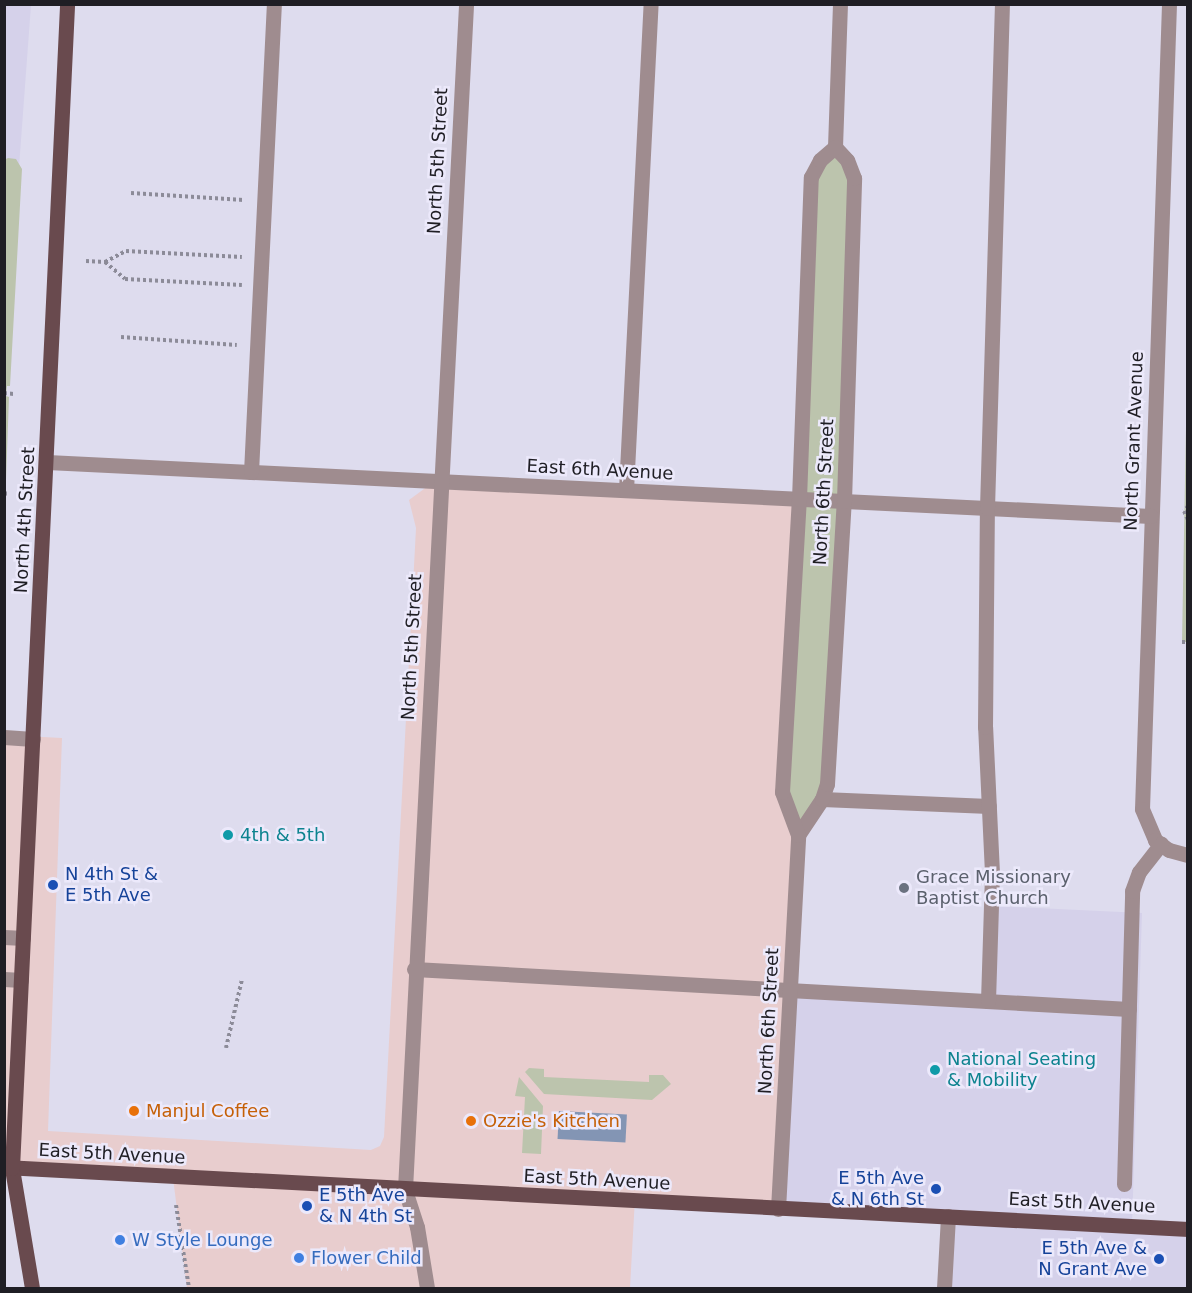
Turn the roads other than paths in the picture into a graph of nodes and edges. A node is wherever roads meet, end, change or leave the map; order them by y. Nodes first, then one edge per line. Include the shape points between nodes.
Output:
1 (67, 4) edge
2 (274, 4) edge
3 (466, 4) edge
4 (651, 4) edge
5 (840, 4) edge
6 (1002, 4) edge
7 (1169, 4) edge
8 (835, 147) junction
9 (47, 462) junction
10 (251, 472) junction
11 (441, 481) junction
12 (626, 490) junction
13 (799, 499) junction
14 (844, 501) junction
15 (987, 508) junction
16 (1151, 516) junction
17 (4, 737) edge
18 (33, 739) junction
19 (822, 800) junction
20 (989, 806) junction
21 (798, 835) junction
22 (1161, 844) junction
23 (1188, 855) edge
24 (4, 937) edge
25 (23, 938) junction
26 (414, 969) junction
27 (4, 979) edge
28 (21, 980) junction
29 (790, 990) junction
30 (988, 1001) junction
31 (1129, 1009) junction
32 (8, 1167) edge
33 (1124, 1184) dead end
34 (405, 1189) junction
35 (778, 1209) junction
36 (948, 1216) junction
37 (1188, 1229) edge
38 (32, 1288) edge
39 (427, 1288) edge
40 (944, 1288) edge

1 - 9 main road, North 4th Street
2 - 10 street
3 - 11 street, North 5th Street
4 - 12 street
5 - 8 street
6 - 15 street
7 - 16 street, North Grant Avenue
8 - 13 street, North 6th Street via 820,160 811,177
8 - 14 street, North 6th Street via 847,160 854,178
9 - 10 street, East 6th Avenue
9 - 18 main road, North 4th Street
10 - 11 street, East 6th Avenue
11 - 12 street, East 6th Avenue
11 - 26 street, North 5th Street
12 - 13 street, East 6th Avenue
13 - 14 street, East 6th Avenue
13 - 21 street, North 6th Street via 782,792
14 - 15 street, East 6th Avenue
14 - 19 street, North 6th Street via 827,784
15 - 16 street, East 6th Avenue
15 - 20 street via 985,727
16 - 22 street, North Grant Avenue via 1142,809 1146,825
17 - 18 street
18 - 25 main road, North 4th Street
19 - 20 street
19 - 21 street, North 6th Street
20 - 30 street via 992,873
21 - 29 street, North 6th Street
22 - 23 street
22 - 31 street via 1139,872 1132,891
24 - 25 street
25 - 28 main road, North 4th Street
26 - 29 street
26 - 34 street, North 5th Street
27 - 28 street
28 - 32 main road, North 4th Street
29 - 30 street
29 - 35 street, North 6th Street
30 - 31 street
31 - 33 street
32 - 34 main road, East 5th Avenue
32 - 38 main road, North 4th Street
34 - 35 main road, East 5th Avenue
34 - 39 street, North 5th Street via 417,1227
35 - 36 main road, East 5th Avenue
36 - 37 main road, East 5th Avenue
36 - 40 street

